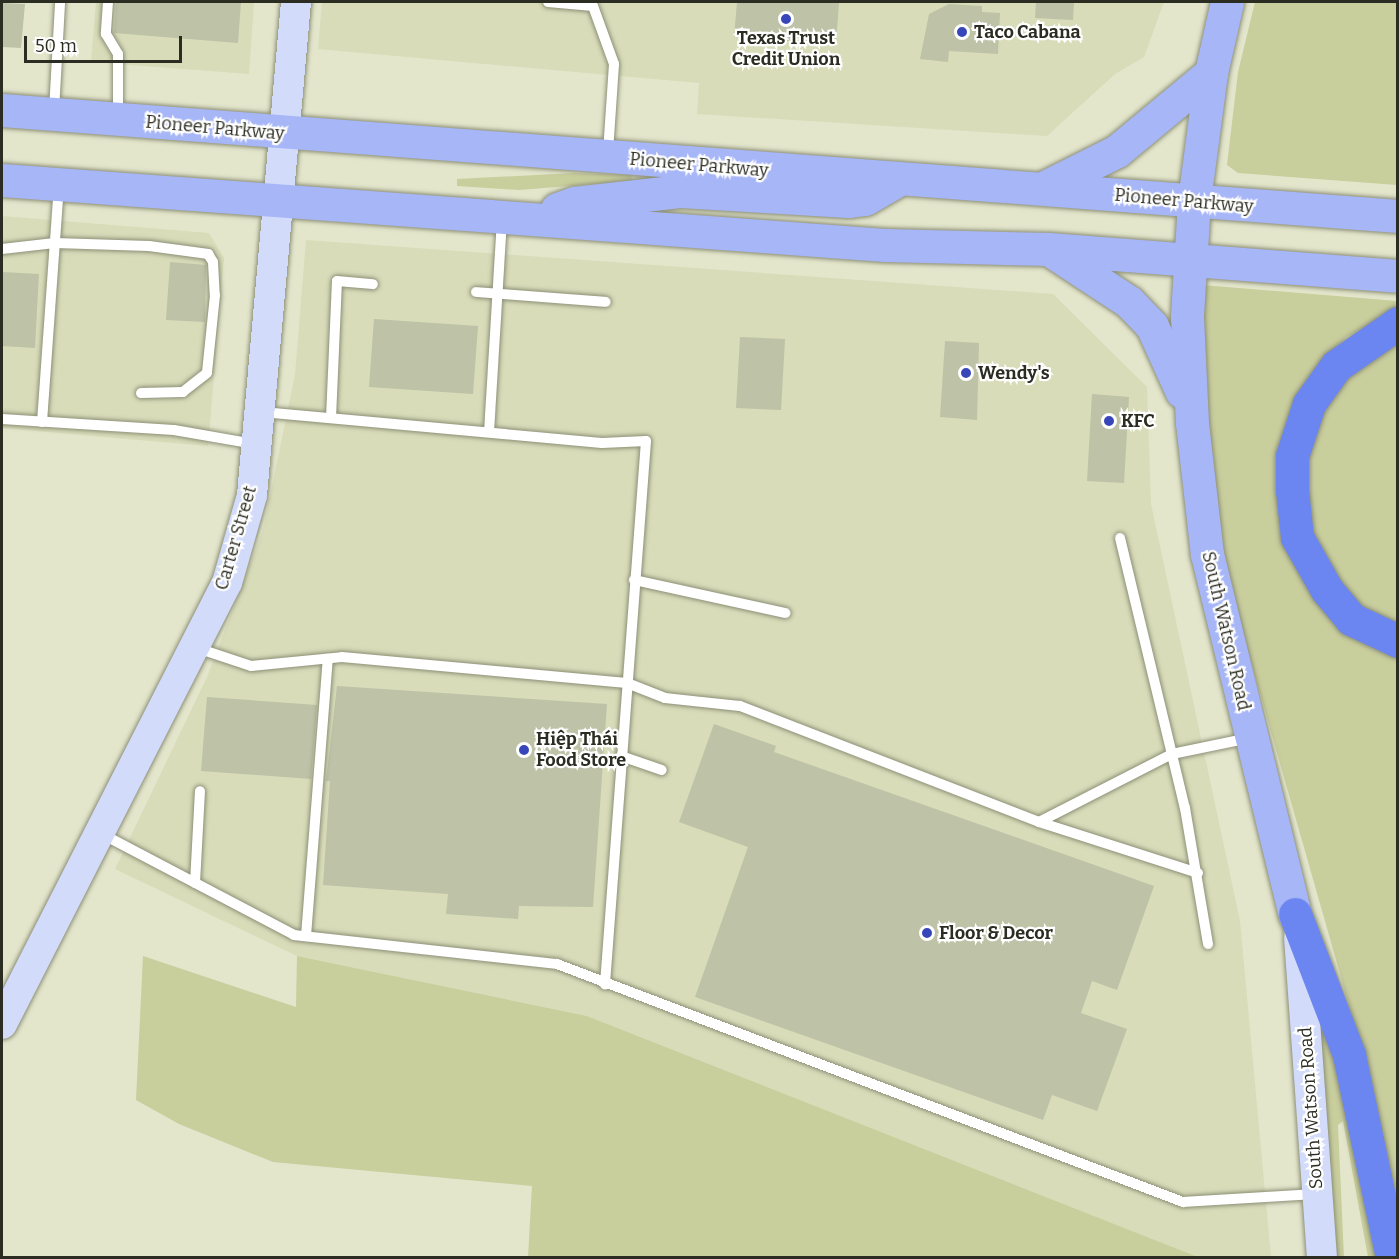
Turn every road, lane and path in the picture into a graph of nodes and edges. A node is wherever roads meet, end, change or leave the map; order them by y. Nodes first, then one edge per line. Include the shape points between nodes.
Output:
1 (60, 2) edge
2 (108, 2) edge
3 (296, 2) edge
4 (548, 2) edge
5 (1227, 2) edge
6 (1211, 73) junction
7 (2, 110) edge
8 (54, 114) junction
9 (118, 120) junction
10 (287, 135) junction
11 (607, 158) junction
12 (2, 180) edge
13 (897, 180) junction
14 (59, 184) junction
15 (1039, 189) junction
16 (281, 200) junction
17 (1194, 201) junction
18 (502, 215) junction
19 (1398, 216) edge
20 (543, 218) junction
21 (55, 243) junction
22 (2, 249) edge
23 (1049, 249) junction
24 (1190, 260) junction
25 (1398, 276) edge
26 (374, 284) dead end
27 (476, 292) dead end
28 (497, 294) junction
29 (606, 302) dead end
30 (1398, 323) edge
31 (141, 393) dead end
32 (260, 412) junction
33 (331, 418) junction
34 (2, 419) edge
35 (42, 422) junction
36 (1192, 423) junction
37 (489, 432) junction
38 (257, 444) junction
39 (1120, 538) dead end
40 (634, 580) junction
41 (785, 613) dead end
42 (1398, 641) edge
43 (194, 647) junction
44 (328, 659) junction
45 (627, 683) junction
46 (1252, 738) junction
47 (1172, 754) junction
48 (621, 756) junction
49 (662, 770) dead end
50 (200, 791) dead end
51 (1040, 822) junction
52 (99, 833) junction
53 (1198, 873) junction
54 (195, 883) junction
55 (1295, 914) junction
56 (306, 936) junction
57 (1208, 944) dead end
58 (605, 984) junction
59 (2, 1024) edge
60 (1318, 1194) junction
61 (1322, 1257) edge
62 (1392, 1257) edge

1 - 8 lane
2 - 9 lane via 106,34 118,54
3 - 10 street, Carter Street
4 - 11 lane via 593,6 614,64
5 - 6 main road, South Watson Road
6 - 15 main road via 1117,151 1080,174
6 - 17 main road, South Watson Road
7 - 8 main road, Pioneer Parkway
8 - 9 main road, Pioneer Parkway
9 - 10 main road, Pioneer Parkway
10 - 11 main road, Pioneer Parkway
10 - 16 street, Carter Street
11 - 13 main road, Pioneer Parkway
12 - 14 main road
13 - 15 main road, Pioneer Parkway
13 - 20 main road via 865,199 848,201 681,191 574,203
14 - 16 main road
14 - 21 lane
15 - 17 main road, Pioneer Parkway
16 - 18 main road
16 - 32 street, Carter Street
17 - 19 main road, Pioneer Parkway
17 - 24 main road, South Watson Road
18 - 20 main road
18 - 28 lane
20 - 23 main road via 885,245
21 - 22 lane
21 - 31 lane via 149,246 208,254 213,261 215,295 207,373 183,392
21 - 35 lane
23 - 24 main road
23 - 36 main road via 1130,302 1152,326 1170,360
24 - 25 main road
24 - 36 main road, South Watson Road via 1186,317
26 - 33 lane via 337,281
27 - 28 lane
28 - 29 lane
28 - 37 lane
30 - 42 highway via 1336,366 1309,404 1292,456 1292,490 1297,537 1327,590 1351,620
32 - 33 lane
32 - 38 street, Carter Street
33 - 37 lane
34 - 35 lane
35 - 38 lane via 174,430
36 - 46 main road, South Watson Road via 1207,554
37 - 40 lane via 614,443 646,441
38 - 43 street, Carter Street via 252,495 227,583
39 - 47 lane
40 - 41 lane
40 - 45 lane
43 - 44 lane via 251,666
43 - 52 street, Carter Street
44 - 45 lane
44 - 56 lane
45 - 48 lane
45 - 51 lane via 665,698 740,706
46 - 47 lane
46 - 55 main road, South Watson Road
47 - 51 lane
47 - 53 lane
48 - 49 lane
48 - 58 lane
50 - 54 lane
51 - 53 lane
52 - 54 lane
52 - 59 street, Carter Street
53 - 57 lane
54 - 56 lane via 294,935
55 - 60 street, South Watson Road
55 - 62 highway via 1349,1055
56 - 58 lane via 557,964
58 - 60 lane via 1183,1202
60 - 61 street, South Watson Road

